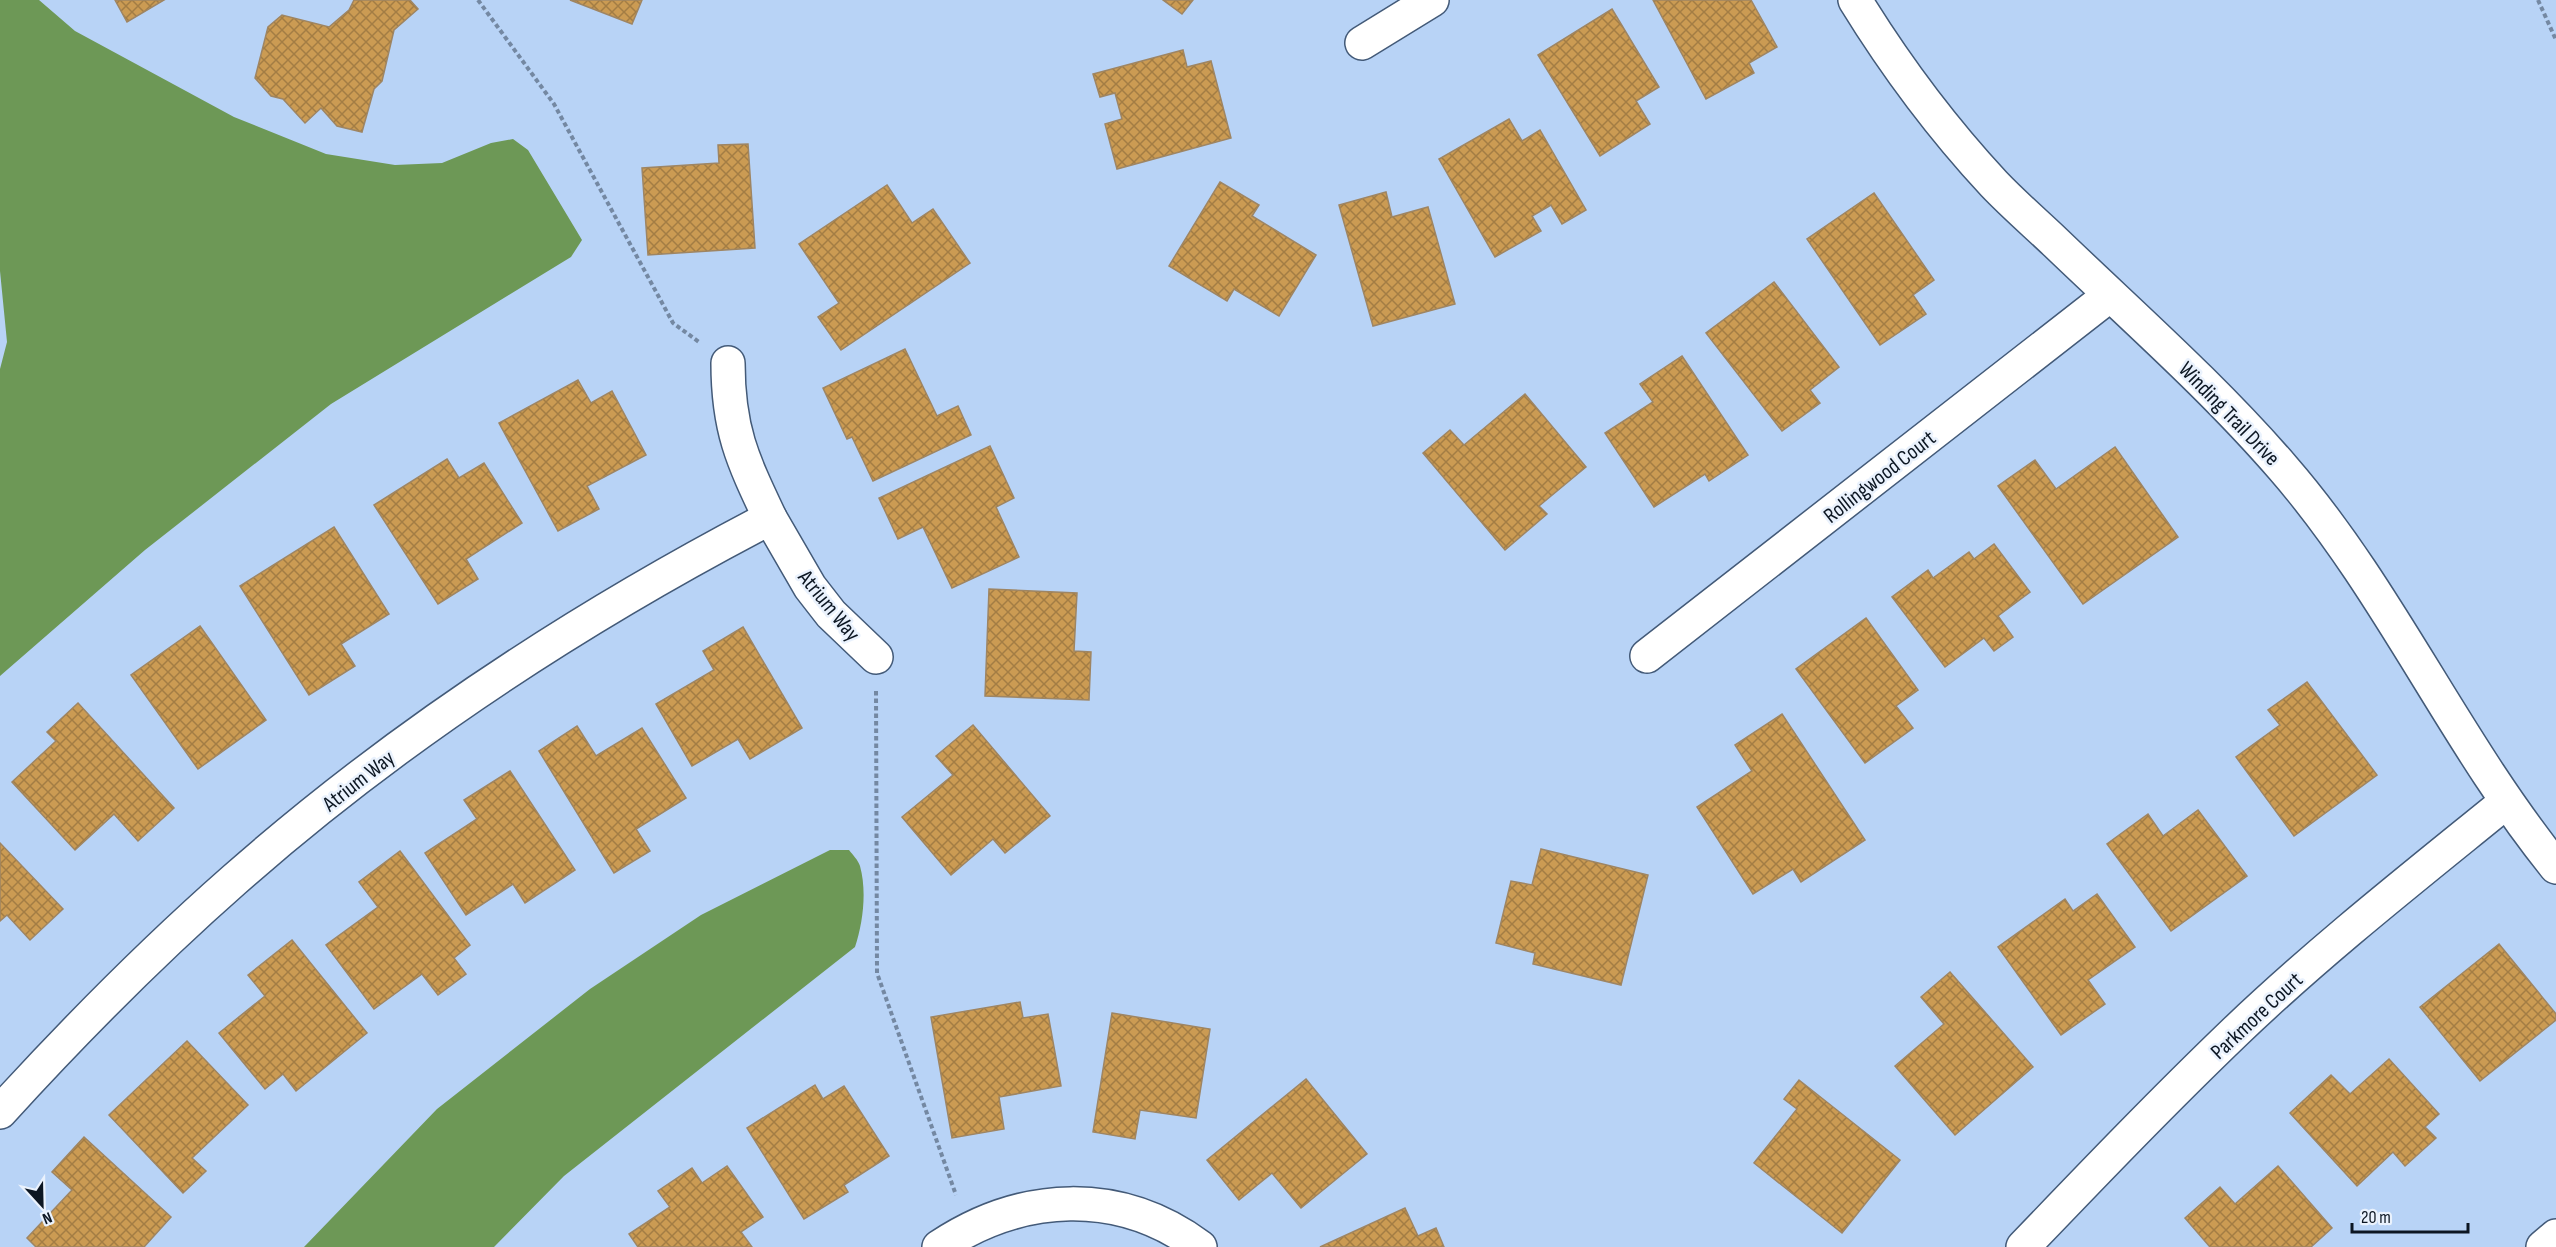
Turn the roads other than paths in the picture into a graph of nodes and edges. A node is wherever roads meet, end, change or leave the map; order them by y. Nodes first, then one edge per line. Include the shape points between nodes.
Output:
1 (1432, 0) edge
2 (1855, 0) edge
3 (1362, 44) dead end
4 (2110, 295) junction
5 (728, 363) road end
6 (770, 518) junction
7 (1647, 656) dead end
8 (876, 657) road end
9 (2506, 802) junction
10 (2556, 867) edge
11 (0, 1112) edge
12 (2556, 1236) edge
13 (939, 1247) edge
14 (1200, 1247) edge
15 (2023, 1247) edge
16 (2543, 1247) edge

1 - 3 street
2 - 4 street, Winding Trail Drive via 1908,79 1980,168
4 - 7 street, Rollingwood Court
4 - 9 street, Winding Trail Drive via 2238,419 2319,512 2388,613
5 - 6 street, Atrium Way via 728,398 734,432
6 - 8 street, Atrium Way via 810,587 831,614
6 - 11 street, Atrium Way via 589,619 372,768 235,879 165,943
9 - 10 street, Winding Trail Drive
9 - 15 street, Parkmore Court via 2375,909 2237,1030
12 - 16 street
13 - 14 street via 968,1229 1017,1211 1056,1204 1126,1209 1154,1219

